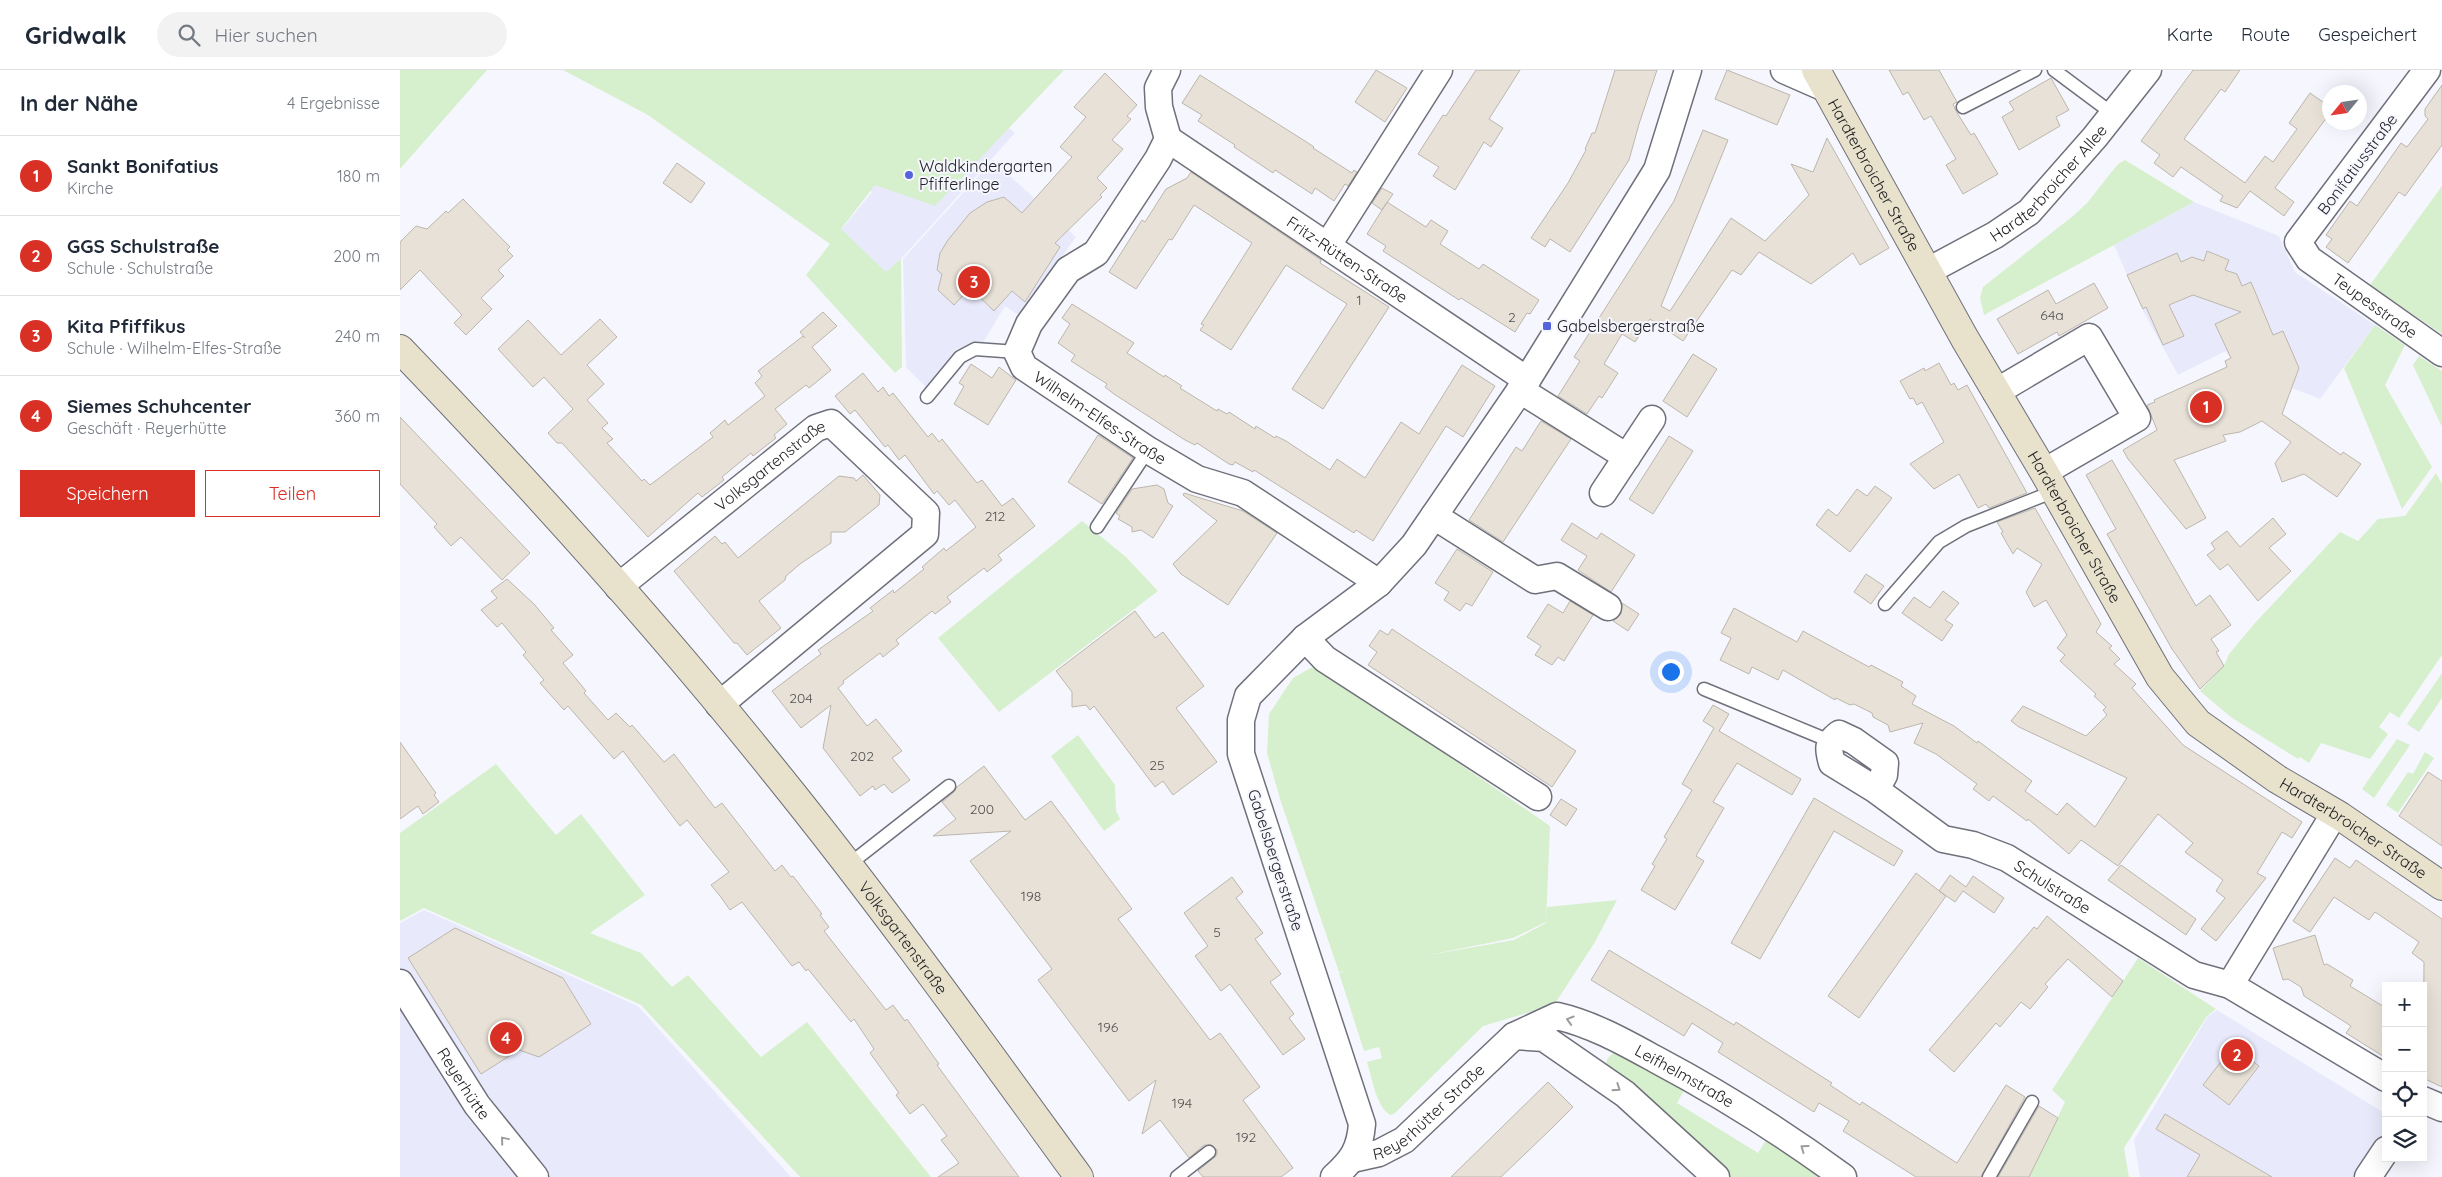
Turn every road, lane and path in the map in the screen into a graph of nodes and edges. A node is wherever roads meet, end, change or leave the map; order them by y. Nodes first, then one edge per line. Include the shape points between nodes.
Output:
1 (1167, 70) edge
2 (1439, 70) edge
3 (1688, 70) edge
4 (1784, 70) edge
5 (2035, 70) edge
6 (2054, 70) edge
7 (2148, 70) edge
8 (2427, 70) edge
9 (1820, 79) edge
10 (1963, 107) dead end
11 (2113, 114) junction
12 (1168, 138) junction
13 (1328, 245) junction
14 (2309, 259) joint
15 (1928, 271) junction
16 (400, 349) edge
17 (1017, 352) junction
18 (2442, 353) edge
19 (1524, 385) junction
20 (1996, 392) junction
21 (927, 397) dead end
22 (1652, 419) dead end
23 (1148, 450) junction
24 (1627, 457) junction
25 (2049, 482) junction
26 (1603, 493) dead end
27 (1434, 516) junction
28 (1097, 527) dead end
29 (1379, 583) junction
30 (618, 588) junction
31 (1885, 604) dead end
32 (1608, 607) dead end
33 (1305, 638) junction
34 (1704, 689) dead end
35 (719, 705) junction
36 (1830, 741) joint
37 (949, 786) dead end
38 (1538, 797) dead end
39 (2335, 813) junction
40 (847, 866) junction
41 (2442, 886) edge
42 (400, 983) edge
43 (2230, 985) junction
44 (1610, 1035) junction
45 (1505, 1043) junction
46 (1587, 1068) junction
47 (2382, 1076) edge
48 (1354, 1099) joint
49 (2032, 1102) dead end
50 (2427, 1102) edge
51 (2442, 1108) edge
52 (1209, 1152) dead end
53 (2382, 1156) edge
54 (1352, 1158) junction
55 (535, 1177) edge
56 (1079, 1177) edge
57 (1176, 1177) edge
58 (1334, 1177) edge
59 (1716, 1177) edge
60 (1844, 1177) edge
61 (1989, 1177) edge
62 (2368, 1177) edge

1 - 12 street via 1158,88 1159,106
2 - 13 street
3 - 19 street, Gabelsbergerstraße via 1657,170
4 - 9 street
5 - 10 lane
6 - 11 lane
7 - 11 street, Hardterbroicher Allee
8 - 14 street, Bonifatiusstraße via 2298,242
9 - 15 street, Hardterbroicher Straße
11 - 15 street, Hardterbroicher Allee via 2029,212 1995,235
12 - 13 street, Fritz-Rütten-Straße
12 - 17 street via 1158,159 1096,253 1068,270 1029,324
13 - 19 street, Fritz-Rütten-Straße
14 - 18 street, Teupesstraße
15 - 20 street, Hardterbroicher Straße
16 - 30 street, Volksgartenstraße
17 - 21 lane via 975,350 960,357
17 - 23 street, Wilhelm-Elfes-Straße via 1024,367
19 - 24 street
19 - 27 street, Gabelsbergerstraße
20 - 25 street, Hardterbroicher Straße
20 - 25 street via 2089,337 2137,418
22 - 24 street
23 - 28 lane
23 - 29 street, Wilhelm-Elfes-Straße via 1197,479 1243,494
24 - 26 street
25 - 31 lane via 1939,542
25 - 39 street, Hardterbroicher Straße via 2160,677 2198,723 2277,779
27 - 29 street, Gabelsbergerstraße via 1414,545
27 - 32 street via 1535,580 1557,576
29 - 33 street, Gabelsbergerstraße
30 - 35 street, Volksgartenstraße
30 - 35 street, Volksgartenstraße via 816,428 831,423 926,513 925,534
33 - 38 street via 1325,660
33 - 48 street, Gabelsbergerstraße via 1248,696 1241,720 1240,754
34 - 36 lane, Schulstraße
35 - 40 street, Volksgartenstraße via 776,772
36 - 43 street, Schulstraße via 1828,749 1832,763 1876,790 1943,839 1973,845 2007,858 2194,975
37 - 40 lane
39 - 41 street, Hardterbroicher Straße
39 - 43 street
40 - 56 street, Volksgartenstraße
55 -> 42 street, Reyerhütte via 477,1105
43 - 47 street, Schulstraße
44 -> 45 street, Leifhelmstraße via 1557,1016
44 - 46 street
60 -> 44 street, Leifhelmstraße via 1719,1095
45 - 46 street via 1544,1038
45 - 54 street, Reyerhütter Straße via 1404,1140 1379,1154
46 -> 59 street via 1625,1094
48 - 54 street, Reyerhütter Straße via 1362,1124 1361,1143
49 - 61 lane
50 - 51 street
52 - 57 lane
53 - 62 street
54 - 58 street, Reyerhütter Straße

